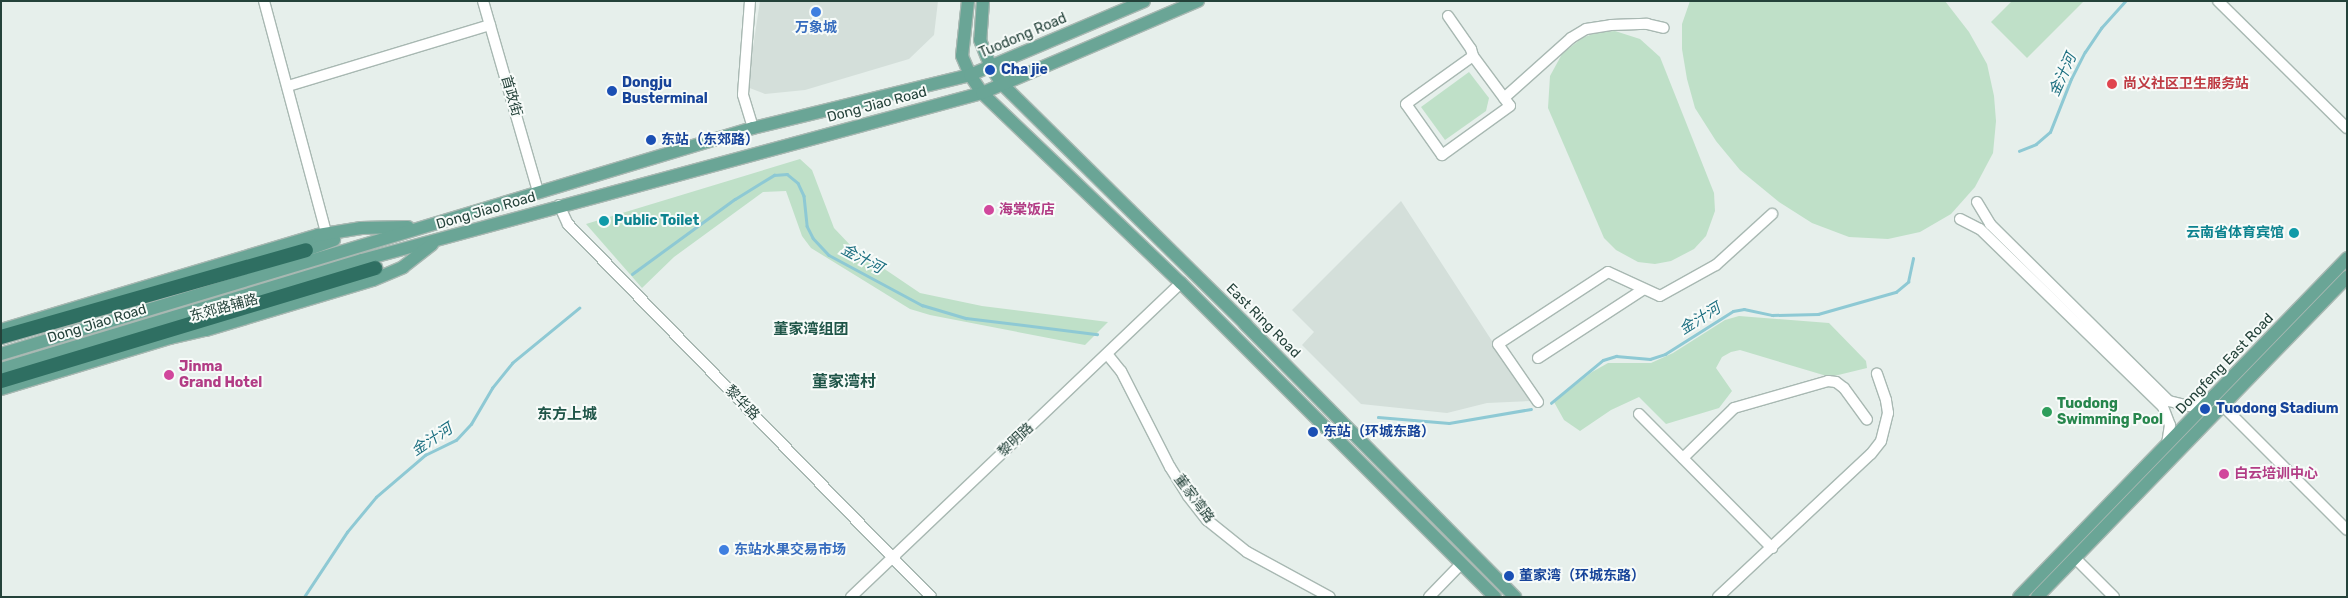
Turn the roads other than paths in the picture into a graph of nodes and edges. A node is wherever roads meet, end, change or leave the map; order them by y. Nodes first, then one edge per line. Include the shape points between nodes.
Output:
1 (264, 1) edge
2 (483, 1) edge
3 (750, 1) edge
4 (968, 1) edge
5 (983, 1) edge
6 (1144, 1) edge
7 (1198, 1) edge
8 (2218, 1) edge
9 (1448, 16) dead end
10 (490, 25) junction
11 (1664, 28) dead end
12 (1473, 56) junction
13 (991, 67) junction
14 (970, 75) junction
15 (1002, 84) junction
16 (288, 86) junction
17 (982, 93) junction
18 (1504, 98) junction
19 (753, 128) junction
20 (2347, 128) edge
21 (538, 191) junction
22 (1977, 202) dead end
23 (559, 206) junction
24 (1772, 214) dead end
25 (1960, 219) dead end
26 (440, 222) junction
27 (326, 233) junction
28 (446, 238) junction
29 (306, 250) joint
30 (2347, 258) edge
31 (375, 268) joint
32 (2347, 277) edge
33 (1180, 283) junction
34 (1644, 288) junction
35 (1, 330) edge
36 (1, 337) edge
37 (7, 352) edge
38 (1107, 354) junction
39 (1538, 358) dead end
40 (1, 369) edge
41 (1877, 374) dead end
42 (1, 381) edge
43 (1, 389) edge
44 (2225, 398) junction
45 (2211, 400) junction
46 (1538, 402) dead end
47 (1639, 414) dead end
48 (1867, 420) dead end
49 (2167, 445) junction
50 (1683, 458) junction
51 (2347, 530) edge
52 (1772, 548) junction
53 (891, 557) junction
54 (2075, 558) junction
55 (1462, 563) junction
56 (851, 597) edge
57 (930, 597) edge
58 (1330, 597) edge
59 (1429, 597) edge
60 (1495, 597) edge
61 (1515, 597) edge
62 (1718, 597) edge
63 (2019, 597) edge
64 (2037, 597) edge
65 (2114, 597) edge

1 - 16 street
2 - 10 street, 首政街
3 - 19 street via 743,95
4 - 14 main road via 962,56
5 - 13 main road, East Ring Road via 980,40
6 - 13 main road, Tuodong Road
7 - 15 main road
8 - 20 street
9 - 12 street
10 - 16 street
10 - 21 street, 首政街
11 - 18 street via 1647,24 1586,29 1571,38
12 - 18 street
12 - 18 street via 1406,104 1442,155 1510,106
13 - 14 main road, Tuodong Road
13 - 15 main road, East Ring Road
14 - 17 main road
14 - 19 main road, Dong Jiao Road
15 - 17 main road
15 - 61 main road, East Ring Road via 1246,324
16 - 27 street
17 - 23 main road, Dong Jiao Road
17 - 33 main road
19 - 21 main road, Dong Jiao Road
21 - 26 main road, Dong Jiao Road
22 - 45 street via 1990,224 2169,401 2189,406
23 - 28 main road, Dong Jiao Road
23 - 53 street, 黎华路 via 568,224
24 - 34 street via 1716,265 1660,296
25 - 49 street via 1980,229 2163,407 2170,426
26 - 27 main road via 417,227 361,228
26 - 29 main road via 335,240
26 - 37 main road, Dong Jiao Road
27 - 35 main road
28 - 31 main road via 389,266
28 - 40 main road, Dong Jiao Road via 362,260
28 - 43 main road, 东郊路辅路 via 432,244 395,271 373,280
29 - 36 highway
30 - 44 main road, Dongfeng East Road
31 - 42 highway
32 - 44 main road, Dongfeng East Road
33 - 38 street, 黎明路
33 - 55 main road
34 - 39 street
34 - 46 street via 1608,272 1498,344
38 - 53 street, 黎明路
38 - 58 street, 董家湾路 via 1121,371 1170,467 1207,520 1247,552
41 - 52 street via 1888,413 1881,441 1872,454
44 - 45 main road, Dongfeng East Road
44 - 51 street
44 - 54 main road, Dongfeng East Road
45 - 49 main road, Dongfeng East Road
47 - 50 street
48 - 50 street via 1844,388 1828,381 1734,408
49 - 63 main road, Dongfeng East Road
50 - 52 street
52 - 62 street
53 - 56 street, 黎明路
53 - 57 street, 黎华路
54 - 64 main road, Dongfeng East Road
54 - 65 street
55 - 59 street
55 - 60 main road

